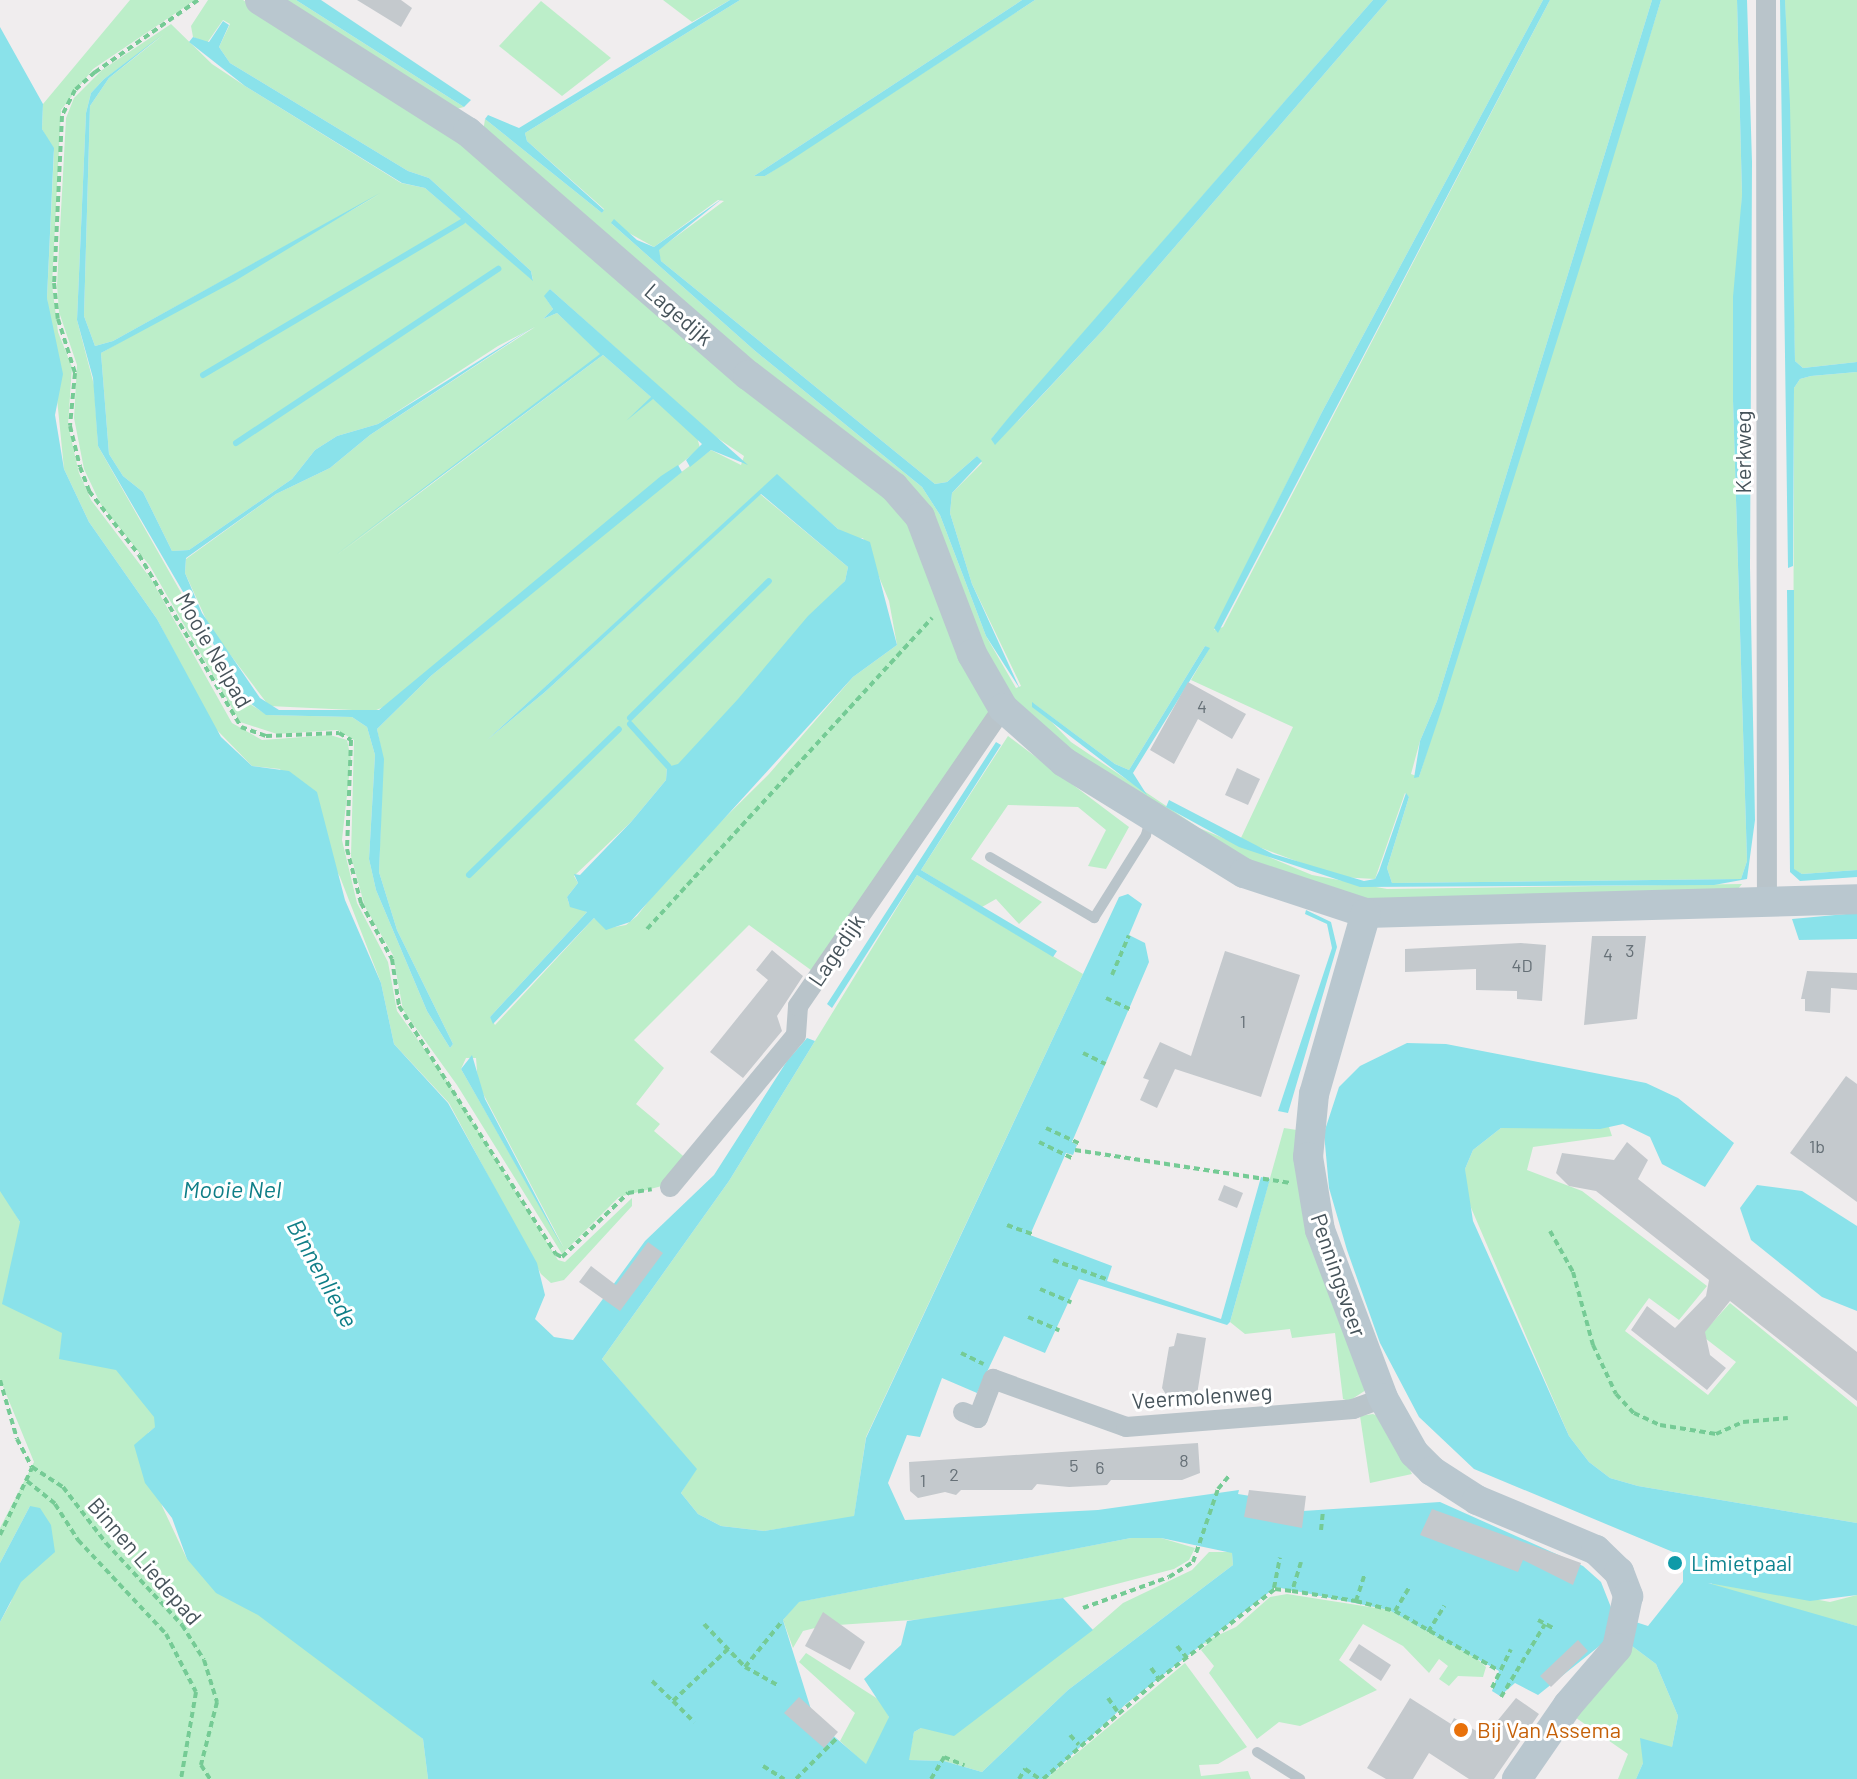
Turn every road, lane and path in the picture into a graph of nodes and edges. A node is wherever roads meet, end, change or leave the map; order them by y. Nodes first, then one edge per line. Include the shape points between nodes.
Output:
1 (198, 0) edge
2 (260, 0) edge
3 (1766, 0) edge
4 (950, 598) junction
5 (1003, 708) junction
6 (1150, 819) junction
7 (990, 857) dead end
8 (1857, 899) edge
9 (1767, 903) junction
10 (1366, 913) junction
11 (647, 929) dead end
12 (1129, 935) dead end
13 (1112, 975) dead end
14 (1106, 998) dead end
15 (1130, 1009) dead end
16 (1083, 1053) dead end
17 (1106, 1064) dead end
18 (1046, 1128) dead end
19 (1039, 1142) dead end
20 (1080, 1144) dead end
21 (1075, 1150) dead end
22 (1072, 1158) dead end
23 (1275, 1181) dead end
24 (670, 1187) joint
25 (1007, 1225) dead end
26 (1550, 1231) dead end
27 (1032, 1234) dead end
28 (1053, 1260) dead end
29 (1109, 1280) dead end
30 (1040, 1289) dead end
31 (1071, 1302) dead end
32 (1028, 1317) dead end
33 (1059, 1330) dead end
34 (961, 1353) dead end
35 (989, 1367) dead end
36 (0, 1380) edge
37 (1383, 1398) junction
38 (963, 1412) dead end
39 (1788, 1418) dead end
40 (32, 1467) junction
41 (1229, 1476) dead end
42 (27, 1481) junction
43 (1323, 1510) dead end
44 (1321, 1530) dead end
45 (0, 1535) edge
46 (1280, 1558) dead end
47 (1301, 1562) dead end
48 (1365, 1573) dead end
49 (1409, 1588) dead end
50 (1275, 1589) junction
51 (1292, 1591) junction
52 (1356, 1601) junction
53 (1444, 1606) dead end
54 (1083, 1608) dead end
55 (1395, 1611) junction
56 (783, 1620) dead end
57 (1538, 1620) dead end
58 (704, 1624) dead end
59 (1545, 1624) junction
60 (1553, 1628) dead end
61 (1428, 1632) junction
62 (1177, 1646) dead end
63 (728, 1649) junction
64 (1511, 1649) dead end
65 (1187, 1658) junction
66 (745, 1667) junction
67 (1151, 1668) dead end
68 (1498, 1670) junction
69 (1159, 1679) junction
70 (652, 1681) dead end
71 (778, 1685) dead end
72 (1492, 1688) dead end
73 (1501, 1697) dead end
74 (1108, 1698) dead end
75 (673, 1701) junction
76 (1117, 1711) junction
77 (694, 1722) dead end
78 (1070, 1735) dead end
79 (838, 1737) dead end
80 (1079, 1746) junction
81 (1257, 1752) dead end
82 (964, 1765) dead end
83 (763, 1766) dead end
84 (181, 1779) edge
85 (210, 1779) edge
86 (784, 1779) edge
87 (796, 1779) edge
88 (931, 1779) edge
89 (1019, 1779) edge
90 (1042, 1779) edge
91 (1300, 1779) edge
92 (1517, 1779) edge

1 - 24 path, Mooie Nelpad via 95,72 75,90 62,116 54,283 58,319 75,373 70,426 89,491 139,555 241,727 266,736 339,733 351,740 347,849 361,903 392,959 399,1006 559,1258 628,1193
2 - 4 street, Lagedijk via 468,132 748,375 894,487 920,517
3 - 9 street, Kerkweg
4 - 5 street, Lagedijk via 972,654
4 - 11 path
5 - 6 street, Lagedijk via 1064,762
5 - 24 street, Lagedijk via 798,1006 796,1035
6 - 7 lane via 1146,835 1094,918
6 - 10 street, Lagedijk via 1244,873
8 - 9 street
9 - 10 street
10 - 37 street, Penningsveer via 1314,1094 1308,1157 1320,1230
12 - 13 path
14 - 15 path
16 - 17 path
18 - 20 path
19 - 22 path
21 - 23 path
25 - 27 path
26 - 39 path via 1573,1272 1593,1345 1616,1394 1634,1413 1660,1425 1716,1434 1743,1422
28 - 29 path
30 - 31 path
32 - 33 path
34 - 35 path
36 - 40 path, Binnen Liedepad via 17,1439
37 - 38 street, Veermolenweg via 1353,1409 1126,1427 993,1379 978,1418
37 - 92 street, Penningsveer via 1414,1453 1451,1485 1605,1556 1625,1584 1626,1615 1617,1648 1568,1705
40 - 42 path
40 - 85 path, Binnen Liedepad via 63,1487 106,1543 182,1625 204,1660 217,1702 201,1765
41 - 54 path via 1218,1489 1193,1562 1169,1577
42 - 45 path
42 - 84 path via 55,1504 78,1540 172,1645 196,1692
43 - 44 path
46 - 50 path via 1271,1586
47 - 51 path
48 - 52 path
49 - 55 path
50 - 51 path
50 - 65 path
51 - 52 path
52 - 55 path
53 - 61 path
55 - 61 path
56 - 66 path
57 - 59 path
58 - 63 path
59 - 60 path
59 - 73 path
61 - 68 path
62 - 65 path
63 - 66 path
63 - 75 path
64 - 68 path
65 - 69 path
66 - 71 path
67 - 69 path
68 - 72 path
69 - 76 path
70 - 75 path
74 - 76 path
75 - 77 path
76 - 80 path
78 - 80 path
79 - 87 path
80 - 90 path
81 - 91 lane
82 - 88 path via 944,1757
83 - 86 path
89 - 90 path via 1025,1769

